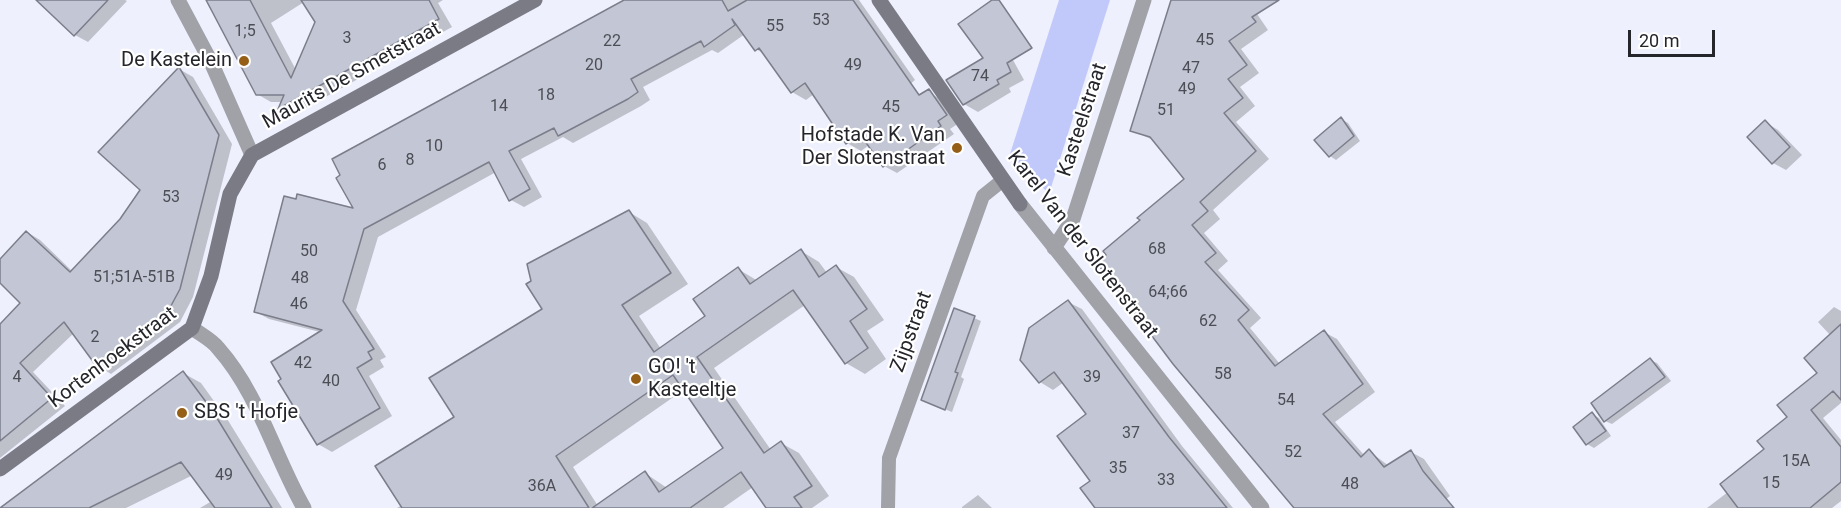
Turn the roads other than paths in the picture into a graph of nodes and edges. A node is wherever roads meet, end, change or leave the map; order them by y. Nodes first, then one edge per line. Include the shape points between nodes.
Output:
1 (178, 0) edge
2 (535, 0) edge
3 (879, 0) edge
4 (1144, 0) edge
5 (252, 155) junction
6 (1003, 180) junction
7 (1054, 249) junction
8 (192, 328) junction
9 (0, 470) edge
10 (304, 508) edge
11 (888, 508) edge
12 (1262, 508) edge

1 - 5 street via 211,62
2 - 5 street, Maurits De Smetstraat
3 - 6 street, Karel Van der Slotenstraat
4 - 7 street, Kasteelstraat via 1073,219
5 - 8 street, Kortenhoekstraat via 230,194 211,276
6 - 7 street, Karel Van der Slotenstraat
6 - 11 lane, Zijpstraat via 983,196 889,458
7 - 12 street, Karel Van der Slotenstraat
8 - 9 street, Kortenhoekstraat
8 - 10 street via 217,346 237,374 267,426 283,471

